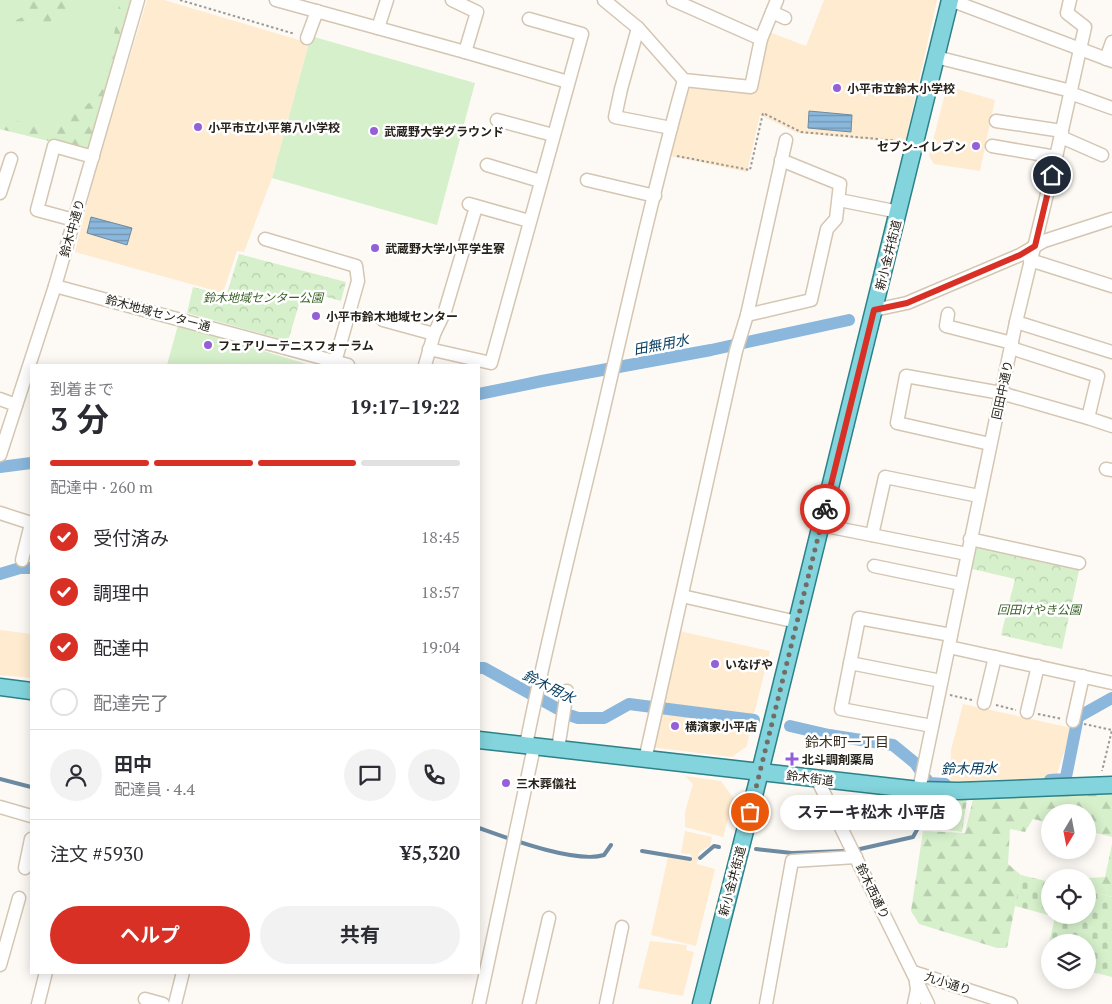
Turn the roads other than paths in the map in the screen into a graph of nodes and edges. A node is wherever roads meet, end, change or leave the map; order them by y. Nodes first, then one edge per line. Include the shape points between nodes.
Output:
1 (138, 0) edge
2 (276, 0) edge
3 (387, 0) edge
4 (452, 0) edge
5 (604, 0) edge
6 (673, 0) edge
7 (777, 0) edge
8 (950, 0) edge
9 (1070, 0) edge
10 (317, 12) junction
11 (772, 12) junction
12 (785, 18) dead end
13 (529, 19) dead end
14 (378, 28) junction
15 (638, 28) junction
16 (307, 38) road end
17 (761, 39) junction
18 (1112, 42) edge
19 (1080, 48) junction
20 (465, 52) junction
21 (936, 57) junction
22 (1109, 60) edge
23 (684, 80) junction
24 (568, 82) junction
25 (1071, 92) junction
26 (1112, 108) edge
27 (497, 120) dead end
28 (996, 121) dead end
29 (671, 128) junction
30 (1061, 134) junction
31 (553, 136) junction
32 (786, 140) dead end
33 (992, 146) dead end
34 (1102, 154) dead end
35 (93, 157) junction
36 (1056, 157) junction
37 (11, 159) dead end
38 (781, 160) junction
39 (487, 165) dead end
40 (540, 181) junction
41 (587, 181) dead end
42 (0, 193) edge
43 (655, 196) junction
44 (839, 200) junction
45 (899, 212) junction
46 (1112, 219) edge
47 (74, 220) junction
48 (529, 221) junction
49 (264, 239) dead end
50 (1035, 246) junction
51 (1030, 260) junction
52 (55, 286) junction
53 (1112, 286) edge
54 (874, 310) junction
55 (948, 314) dead end
56 (747, 315) junction
57 (383, 320) dead end
58 (1016, 322) junction
59 (434, 334) junction
60 (1011, 345) junction
61 (429, 349) junction
62 (1112, 352) edge
63 (335, 362) junction
64 (344, 364) edge
65 (425, 364) edge
66 (1001, 393) junction
67 (0, 400) edge
68 (16, 405) junction
69 (1088, 418) junction
70 (1112, 426) edge
71 (990, 444) junction
72 (1, 451) edge
73 (979, 496) junction
74 (0, 513) edge
75 (30, 524) edge
76 (821, 525) junction
77 (872, 535) junction
78 (970, 539) junction
79 (29, 541) edge
80 (967, 554) junction
81 (22, 560) dead end
82 (1079, 563) dead end
83 (874, 566) dead end
84 (961, 584) junction
85 (682, 596) junction
86 (797, 622) junction
87 (950, 641) junction
88 (995, 657) junction
89 (850, 663) junction
90 (1038, 666) junction
91 (1083, 676) junction
92 (1112, 683) edge
93 (0, 687) edge
94 (940, 687) junction
95 (567, 690) dead end
96 (30, 691) edge
97 (984, 703) road end
98 (1028, 712) road end
99 (1076, 722) road end
100 (932, 726) junction
101 (480, 740) edge
102 (530, 746) junction
103 (558, 750) junction
104 (645, 760) junction
105 (760, 772) junction
106 (921, 778) junction
107 (817, 779) junction
108 (1105, 785) edge
109 (0, 807) edge
110 (30, 816) edge
111 (30, 844) edge
112 (856, 857) junction
113 (25, 868) dead end
114 (19, 898) dead end
115 (550, 918) dead end
116 (6, 921) edge
117 (622, 927) dead end
118 (0, 965) edge
119 (46, 974) edge
120 (182, 974) edge
121 (914, 976) junction
122 (145, 1000) dead end
123 (38, 1004) edge
124 (163, 1004) edge
125 (175, 1004) edge
126 (481, 1004) edge
127 (529, 1004) edge
128 (606, 1004) edge
129 (701, 1004) edge
130 (766, 1004) edge
131 (914, 1004) edge
132 (928, 1004) edge
133 (1011, 1004) edge

1 - 35 street, 鈴木中通り
2 - 10 street
3 - 14 street
4 - 20 street via 477,12
5 - 15 street
6 - 17 street
7 - 11 street
8 - 19 street
8 - 21 main road, 新小金井街道
9 - 19 street, 回田中通り via 1067,13 1085,27
10 - 14 street
10 - 16 street
11 - 12 street
11 - 17 street
13 - 24 street via 582,34
14 - 20 street
15 - 23 street
15 - 29 street via 615,117
17 - 23 street via 751,87
18 - 22 street
19 - 22 street
19 - 25 street, 回田中通り
20 - 24 street
21 - 25 street
21 - 45 main road, 新小金井街道
23 - 29 street
24 - 31 street
25 - 26 street
25 - 30 street, 回田中通り
27 - 31 street
28 - 30 street
29 - 43 street
30 - 34 street
30 - 36 street, 回田中通り
31 - 40 street
32 - 38 street
33 - 36 street
35 - 47 street, 鈴木中通り
35 - 47 street via 54,146 37,210
36 - 50 street, 回田中通り
37 - 42 street
38 - 44 street via 840,184
38 - 56 street
39 - 40 street
40 - 48 street
41 - 43 street
43 - 102 street via 536,696
44 - 45 street
44 - 56 street via 836,219 827,229 810,300
45 - 54 main road, 新小金井街道
46 - 50 street
47 - 52 street, 鈴木中通り
48 - 59 street via 473,205 445,311
48 - 61 street via 491,364
49 - 63 street via 356,266 358,281
50 - 51 street, 回田中通り
50 - 54 street via 907,303
51 - 53 street
51 - 58 street, 回田中通り
52 - 63 street, 鈴木地域センター通
52 - 68 street, 鈴木中通り
54 - 76 main road, 新小金井街道
55 - 60 street via 946,326
56 - 85 street
57 - 59 street
58 - 60 street, 回田中通り
58 - 62 street
59 - 61 street
60 - 66 street, 回田中通り
60 - 69 street via 1098,376
61 - 65 street
63 - 64 street, 鈴木地域センター通
66 - 69 street
66 - 71 street, 回田中通り
66 - 71 street via 906,376 897,423
67 - 68 street
68 - 72 street, 鈴木中通り
69 - 70 street
71 - 73 street, 回田中通り
73 - 77 street via 885,477
73 - 78 street, 回田中通り
74 - 75 street
76 - 77 street
76 - 86 main road, 新小金井街道
77 - 80 street
78 - 80 street, 回田中通り
78 - 82 street
79 - 81 street
80 - 84 street, 回田中通り
83 - 84 street
84 - 87 street, 回田中通り
85 - 86 street
85 - 104 street
86 - 105 main road, 新小金井街道
87 - 88 street
87 - 89 street via 860,618
87 - 94 street, 回田中通り
88 - 90 street
88 - 97 street
89 - 94 street
89 - 100 street via 841,709
90 - 91 street
90 - 98 street
91 - 92 street
91 - 99 street
93 - 96 main road
94 - 100 street, 回田中通り
95 - 103 street
100 - 106 street, 回田中通り
101 - 102 main road, 鈴木街道
102 - 103 main road, 鈴木街道
102 - 126 street
103 - 104 main road, 鈴木街道
104 - 105 main road, 鈴木街道
105 - 107 main road, 鈴木街道
105 - 129 main road, 新小金井街道
106 - 107 main road, 鈴木街道
106 - 108 main road, 鈴木街道 via 958,791
107 - 112 street, 鈴木西通り
109 - 110 street
111 - 113 street
112 - 121 street, 鈴木西通り
112 - 130 street via 792,861
114 - 116 street
115 - 127 street
116 - 118 street
117 - 128 street
119 - 123 street
120 - 125 street
121 - 131 street via 917,990
121 - 132 street, 鈴木西通り
121 - 133 street, 九小通り
122 - 124 street

